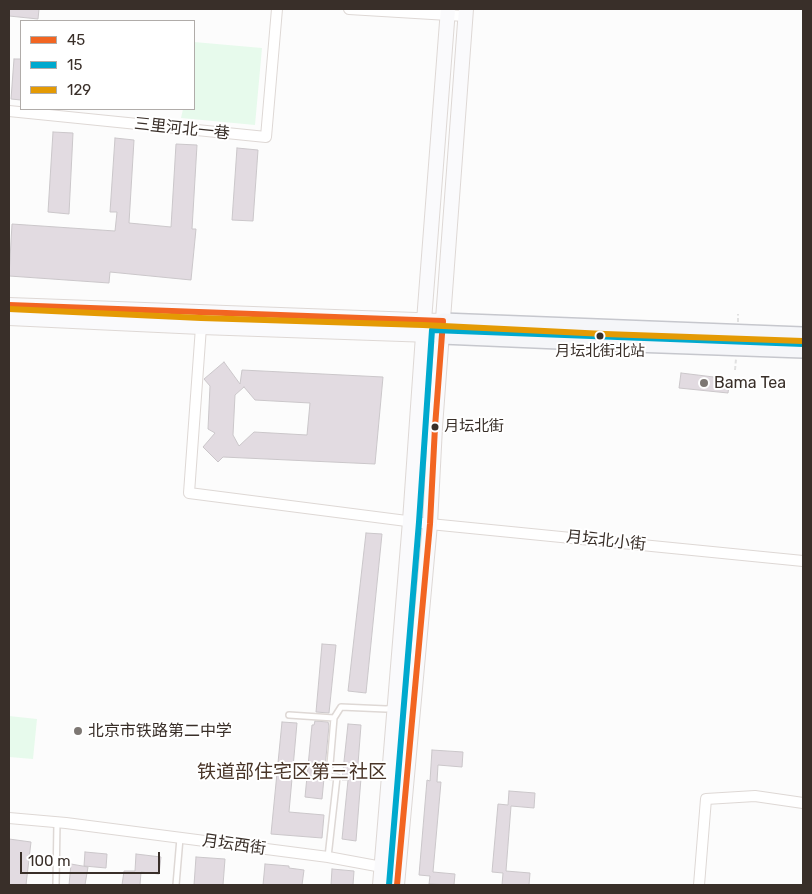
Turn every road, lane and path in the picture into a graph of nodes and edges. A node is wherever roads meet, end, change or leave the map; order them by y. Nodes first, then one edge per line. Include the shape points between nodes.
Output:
1 (277, 9) edge
2 (349, 9) edge
3 (447, 12) edge
4 (466, 12) edge
5 (9, 111) edge
6 (9, 305) edge
7 (9, 318) edge
8 (201, 327) junction
9 (423, 328) junction
10 (443, 328) junction
11 (803, 335) edge
12 (803, 350) edge
13 (410, 521) junction
14 (430, 524) junction
15 (803, 561) edge
16 (394, 708) junction
17 (289, 715) dead end
18 (334, 718) junction
19 (803, 803) edge
20 (9, 818) edge
21 (57, 822) junction
22 (180, 838) junction
23 (328, 857) junction
24 (382, 867) junction
25 (399, 868) junction
26 (56, 885) edge
27 (176, 885) edge
28 (380, 885) edge
29 (397, 885) edge
30 (699, 885) edge

1 - 5 street, 三里河北一巷 via 266,137
2 - 3 street
3 - 4 street
3 - 9 main road
4 - 10 main road
6 - 9 main road via 338,317
7 - 8 main road
8 - 9 main road
8 - 13 street, 月坛北小街 via 189,493
9 - 10 main road
9 - 13 main road
10 - 11 main road
10 - 12 main road via 595,343
10 - 14 main road
13 - 14 street, 月坛北小街
13 - 16 main road
14 - 15 street, 月坛北小街
14 - 25 main road
16 - 18 lane via 341,707
16 - 24 main road
17 - 18 lane
18 - 23 lane via 330,776 337,777
19 - 30 street via 755,796 706,799
20 - 21 street, 月坛西街
21 - 22 street, 月坛西街
21 - 26 lane
22 - 23 street, 月坛西街
22 - 27 lane
23 - 24 street, 月坛西街
24 - 25 street, 月坛西街
24 - 28 main road
25 - 29 main road

